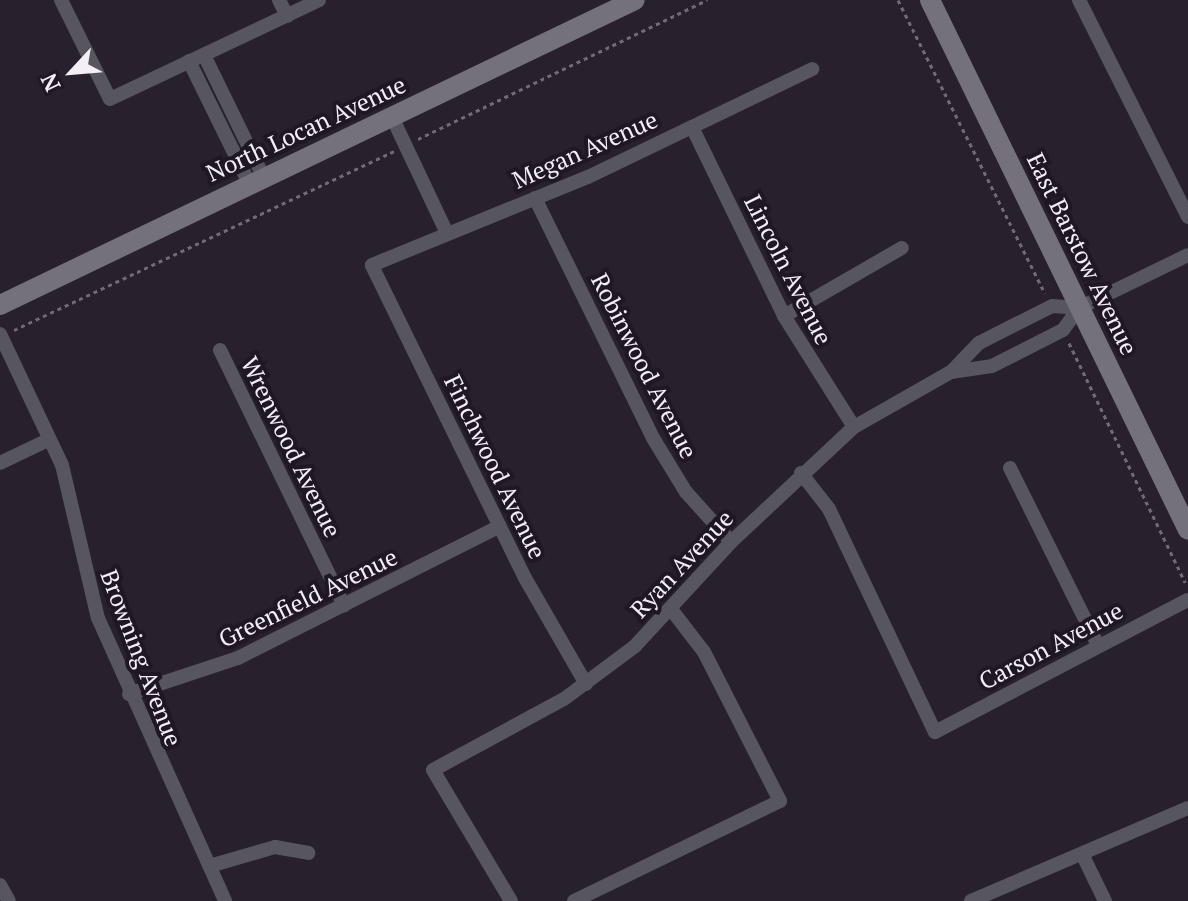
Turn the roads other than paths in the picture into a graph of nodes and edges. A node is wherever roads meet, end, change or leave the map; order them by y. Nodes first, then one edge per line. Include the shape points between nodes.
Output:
1 (61, 0) edge
2 (279, 0) edge
3 (319, 0) edge
4 (635, 0) edge
5 (930, 0) edge
6 (1079, 0) edge
7 (287, 16) junction
8 (204, 55) junction
9 (189, 61) junction
10 (812, 69) dead end
11 (392, 117) junction
12 (692, 127) junction
13 (257, 181) junction
14 (535, 198) junction
15 (1188, 217) edge
16 (445, 229) junction
17 (902, 248) dead end
18 (1188, 255) edge
19 (372, 265) joint
20 (0, 305) edge
21 (1079, 308) junction
22 (784, 316) junction
23 (0, 334) edge
24 (220, 350) dead end
25 (951, 372) junction
26 (854, 427) junction
27 (50, 439) junction
28 (0, 463) edge
29 (1010, 468) dead end
30 (801, 473) junction
31 (500, 526) junction
32 (1188, 530) edge
33 (731, 542) junction
34 (1188, 600) edge
35 (344, 605) junction
36 (671, 609) junction
37 (1097, 643) junction
38 (586, 684) junction
39 (129, 694) junction
40 (1188, 808) edge
41 (308, 853) dead end
42 (1084, 858) junction
43 (213, 865) junction
44 (0, 885) edge
45 (9, 901) edge
46 (225, 901) edge
47 (511, 901) edge
48 (574, 901) edge
49 (971, 901) edge
50 (1105, 901) edge

1 - 9 street via 110,99
2 - 7 street
3 - 7 street
4 - 11 street, North Locan Avenue
5 - 21 street, East Barstow Avenue
6 - 15 street
7 - 8 street
8 - 9 street
8 - 13 street
9 - 13 street
10 - 12 street, Megan Avenue
11 - 13 street, North Locan Avenue
11 - 16 street
12 - 14 street, Megan Avenue
12 - 22 street, Lincoln Avenue
13 - 20 street, North Locan Avenue
14 - 16 street, Megan Avenue
14 - 33 street, Robinwood Avenue via 653,438 686,492
16 - 19 street, Megan Avenue
17 - 22 street
18 - 21 street
19 - 31 street, Finchwood Avenue
21 - 25 street, Ryan Avenue via 1063,330 992,366
21 - 25 street, Ryan Avenue via 1052,306 979,343
21 - 32 street, East Barstow Avenue
22 - 26 street, Lincoln Avenue
23 - 27 street, Browning Avenue
24 - 35 street, Wrenwood Avenue
25 - 26 street, Ryan Avenue
26 - 30 street, Ryan Avenue
27 - 28 street
27 - 39 street, Browning Avenue via 98,618
29 - 37 street
30 - 33 street, Ryan Avenue
30 - 37 street, Carson Avenue via 829,509 935,732
31 - 35 street, Greenfield Avenue
31 - 38 street, Finchwood Avenue
33 - 36 street, Ryan Avenue
34 - 37 street, Carson Avenue
35 - 39 street, Greenfield Avenue via 238,658
36 - 38 street, Ryan Avenue
36 - 48 street via 704,652 780,801
38 - 47 street, Ryan Avenue via 433,770
39 - 43 street, Browning Avenue
40 - 42 street
41 - 43 street via 275,847
42 - 49 street
42 - 50 street
43 - 46 street, Browning Avenue
44 - 45 street

